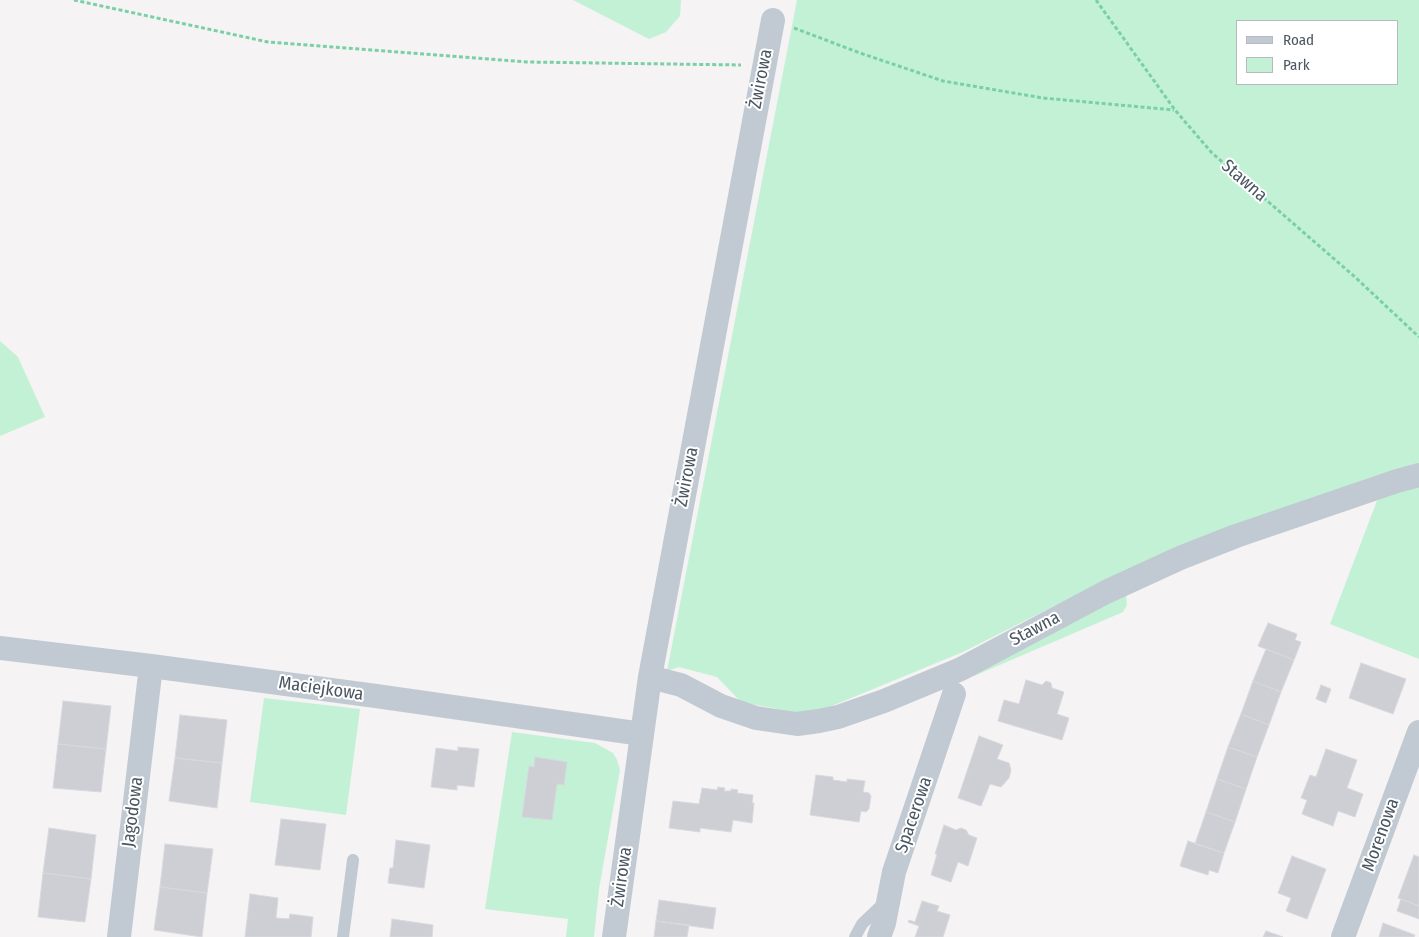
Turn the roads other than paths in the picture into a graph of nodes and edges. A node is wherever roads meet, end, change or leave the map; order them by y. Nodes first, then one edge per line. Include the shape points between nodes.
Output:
1 (772, 20) road end
2 (1419, 475) edge
3 (0, 648) edge
4 (149, 677) junction
5 (650, 677) junction
6 (954, 694) dead end
7 (1419, 732) edge
8 (642, 734) junction
9 (353, 860) dead end
10 (889, 898) junction
11 (119, 937) edge
12 (342, 937) edge
13 (614, 937) edge
14 (855, 937) edge
15 (879, 937) edge
16 (1343, 937) edge

1 - 5 street, Żwirowa
2 - 5 street, Stawna via 1195,552 1106,592 954,672 838,717 797,724 756,718 721,706 681,684
3 - 4 street, Maciejkowa
4 - 8 street, Maciejkowa via 366,694
4 - 11 street, Jagodowa
5 - 8 street, Żwirowa
6 - 10 street, Spacerowa via 894,872
7 - 16 street, Morenowa
8 - 13 street, Żwirowa
9 - 12 lane
10 - 14 lane via 862,924
10 - 15 street, Spacerowa

